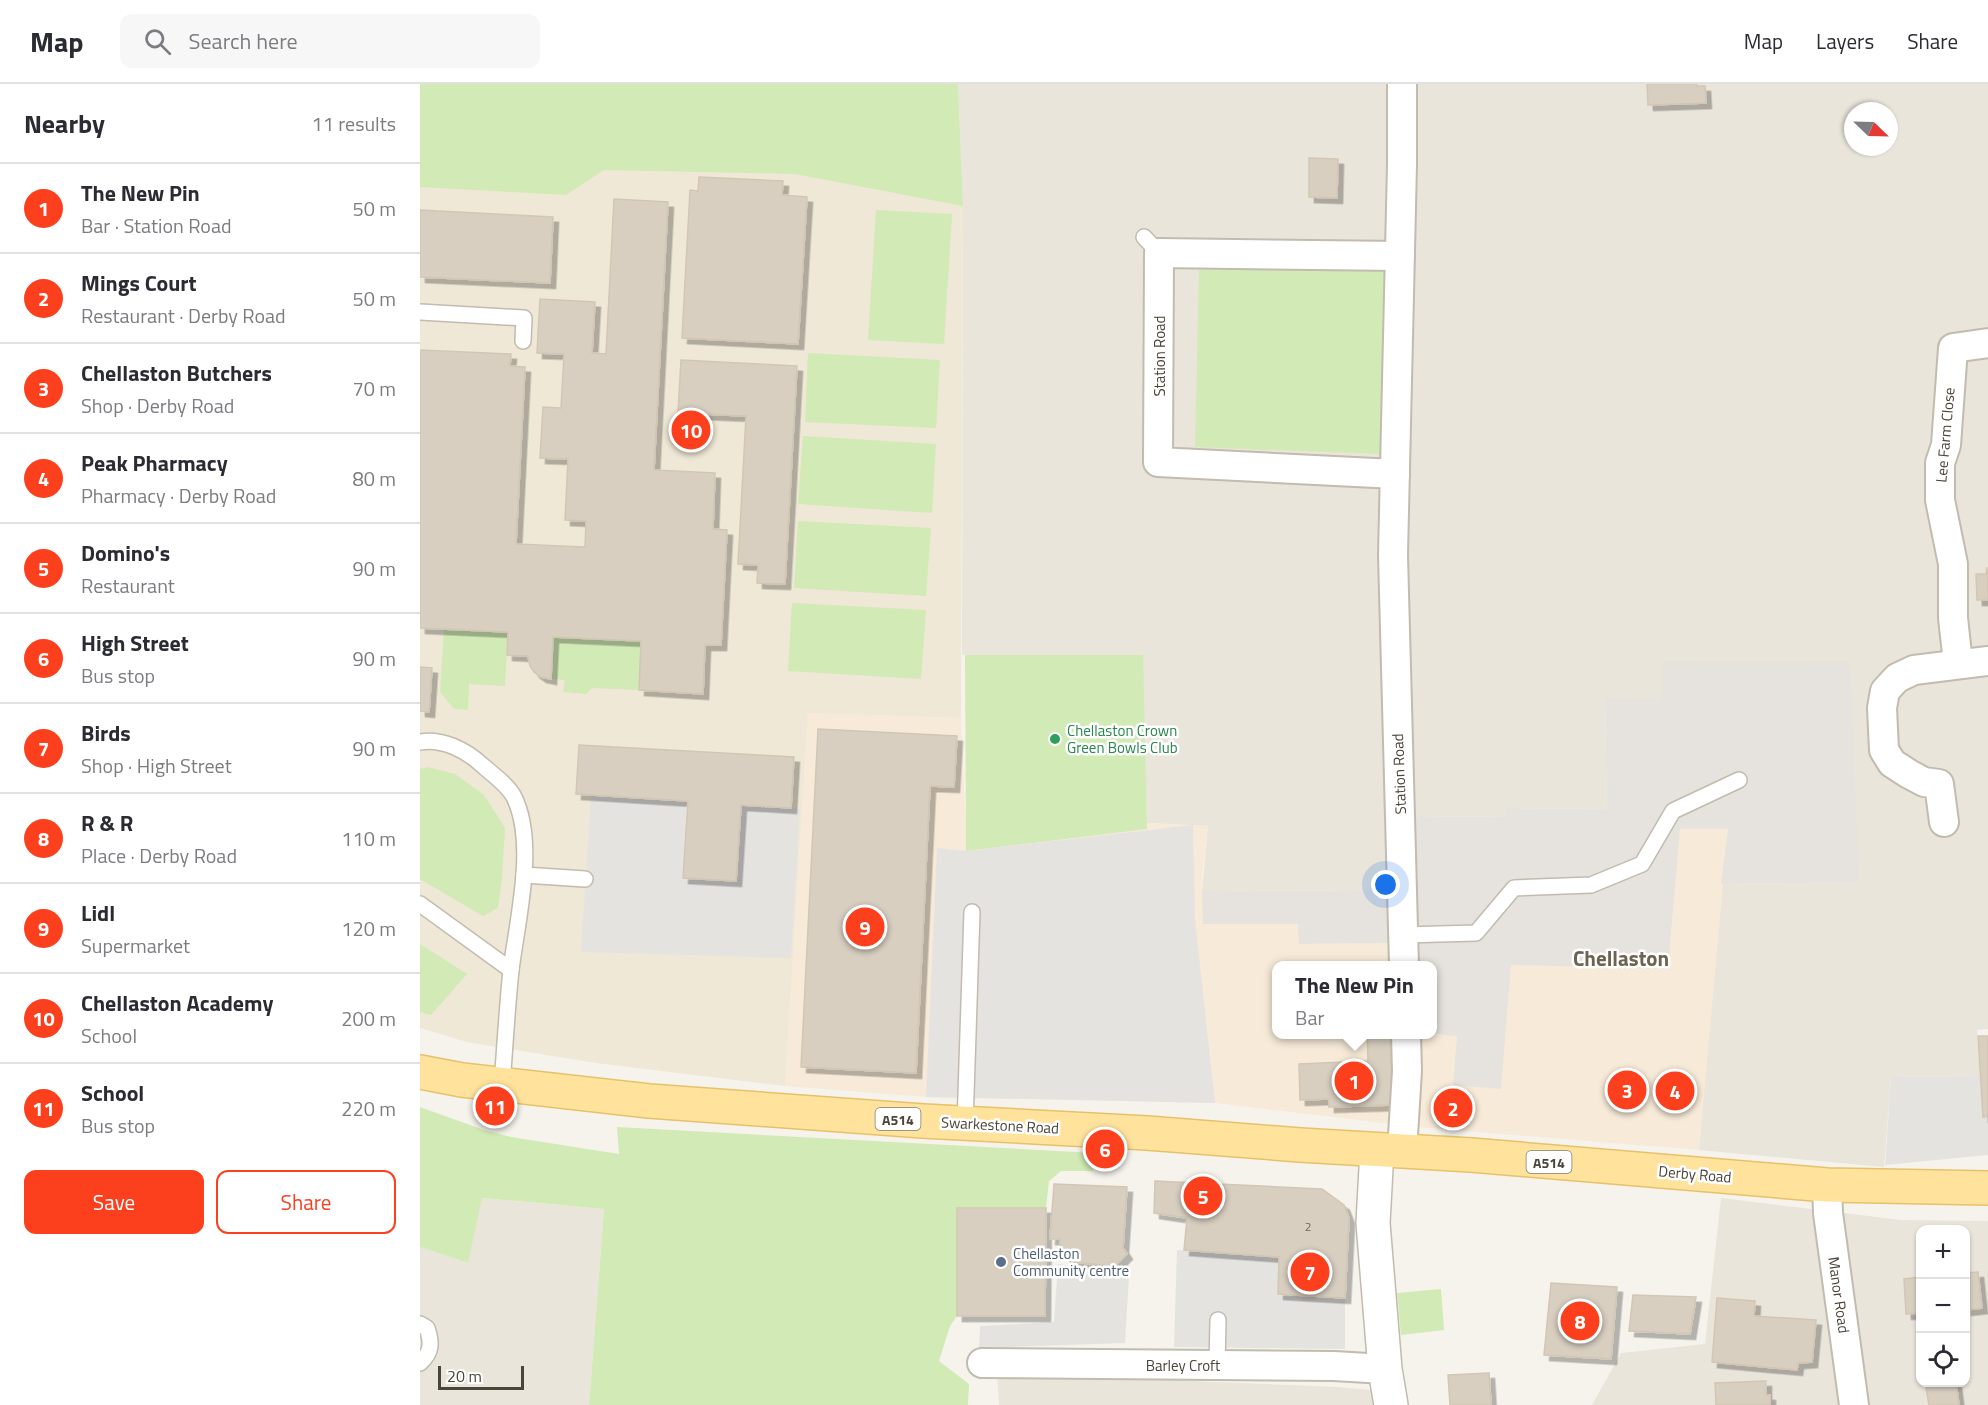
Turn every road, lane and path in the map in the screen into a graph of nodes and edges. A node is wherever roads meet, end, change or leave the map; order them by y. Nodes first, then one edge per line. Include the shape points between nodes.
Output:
1 (1402, 84) edge
2 (1400, 256) junction
3 (420, 312) edge
4 (523, 341) dead end
5 (1988, 344) edge
6 (1395, 474) junction
7 (1988, 661) edge
8 (1958, 663) junction
9 (420, 742) edge
10 (1739, 780) dead end
11 (1944, 822) dead end
12 (524, 875) junction
13 (585, 879) dead end
14 (420, 904) edge
15 (972, 912) dead end
16 (1403, 935) junction
17 (1404, 961) edge
18 (511, 970) junction
19 (1406, 1039) edge
20 (420, 1072) edge
21 (502, 1084) junction
22 (965, 1124) junction
23 (1390, 1151) junction
24 (1827, 1185) junction
25 (1988, 1188) edge
26 (1218, 1320) dead end
27 (420, 1324) edge
28 (420, 1363) edge
29 (982, 1363) dead end
30 (1217, 1366) junction
31 (1385, 1369) junction
32 (1391, 1405) edge
33 (1854, 1405) edge

1 - 2 street, Station Road
2 - 6 street, Station Road
2 - 6 street, Station Road via 1151,245 1158,462
3 - 4 lane via 524,318
5 - 8 street, Lee Farm Close via 1953,348 1946,445 1940,463 1940,500 1953,564
6 - 16 street, Station Road
7 - 8 street
8 - 11 street via 1914,670 1897,678 1885,690 1882,708 1884,750 1892,763 1908,774 1939,784
9 - 12 lane via 447,744 471,754 514,796 525,845
10 - 16 lane via 1673,811 1642,864 1592,885 1514,888 1476,933
12 - 13 lane
12 - 18 lane
14 - 18 lane
15 - 22 lane
16 - 17 street, Station Road
18 - 21 lane
19 - 23 street via 1407,1071
20 - 21 main road, Swarkestone Road / A514
21 - 22 main road, Swarkestone Road / A514 via 649,1101
22 - 23 main road, Swarkestone Road / A514
23 - 24 main road, Derby Road / A514
23 - 31 street via 1373,1223
24 - 25 main road, Derby Road / A514
24 - 33 street, Manor Road
26 - 30 lane
27 - 28 lane via 427,1328 432,1343 428,1356
29 - 30 street, Barley Croft
30 - 31 street, Barley Croft
31 - 32 street

